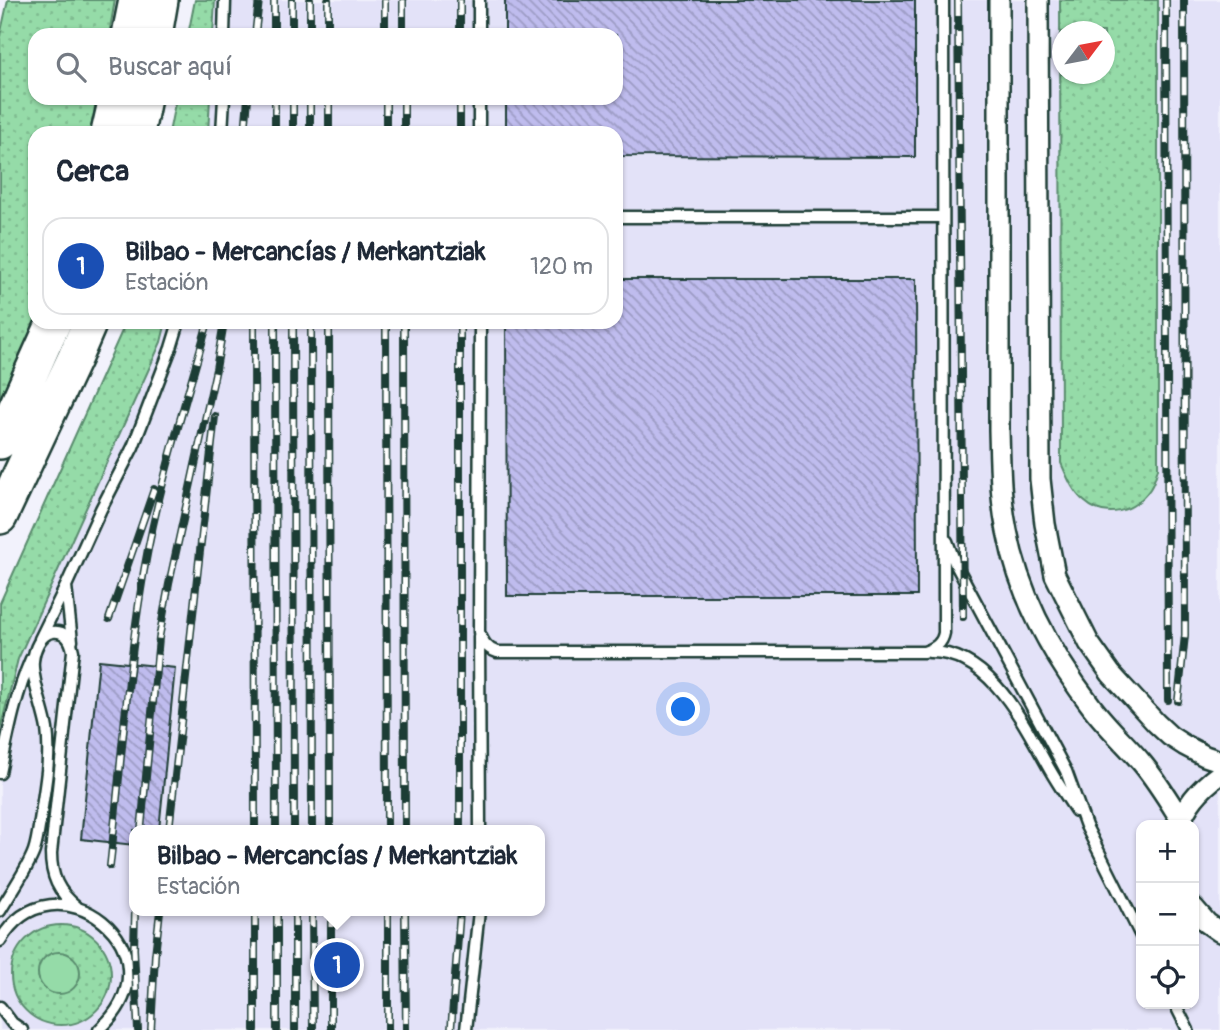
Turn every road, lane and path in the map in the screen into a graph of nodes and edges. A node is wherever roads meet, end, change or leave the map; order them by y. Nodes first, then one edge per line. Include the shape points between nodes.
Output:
1 (136, 0) edge
2 (161, 0) edge
3 (225, 0) edge
4 (479, 0) edge
5 (943, 0) edge
6 (999, 0) edge
7 (1038, 0) edge
8 (130, 28) edge
9 (156, 28) edge
10 (224, 28) edge
11 (479, 28) edge
12 (114, 105) edge
13 (143, 105) edge
14 (224, 105) edge
15 (479, 105) edge
16 (110, 126) edge
17 (138, 126) edge
18 (222, 126) edge
19 (479, 126) edge
20 (943, 217) junction
21 (623, 218) edge
22 (51, 329) edge
23 (87, 329) edge
24 (177, 329) edge
25 (480, 329) edge
26 (0, 442) edge
27 (0, 517) edge
28 (944, 521) junction
29 (66, 586) junction
30 (479, 632) junction
31 (38, 644) junction
32 (72, 644) junction
33 (924, 652) junction
34 (1220, 761) edge
35 (0, 773) edge
36 (1220, 774) edge
37 (1178, 820) edge
38 (1182, 820) edge
39 (480, 825) edge
40 (1086, 826) junction
41 (77, 907) junction
42 (0, 911) edge
43 (1199, 914) edge
44 (478, 916) edge
45 (1136, 926) edge
46 (1220, 932) edge
47 (0, 942) edge
48 (0, 1007) edge
49 (1178, 1009) edge
50 (22, 1030) edge
51 (99, 1030) edge
52 (466, 1030) edge
53 (1188, 1030) edge

1 - 8 highway
2 - 9 highway
3 - 10 lane
4 - 11 lane
5 - 20 lane
6 - 37 street via 999,430 1007,531 1029,601 1066,671 1093,709 1141,761
7 - 34 street via 1040,479 1055,575 1089,643 1111,674 1170,736
12 - 16 highway
13 - 17 highway
14 - 18 lane
15 - 19 lane
20 - 21 lane
20 - 28 lane
22 - 26 highway
23 - 27 highway
24 - 29 lane via 132,447
25 - 30 lane
28 - 33 lane via 943,640
28 - 40 lane via 955,563 1066,771
29 - 31 lane
29 - 32 lane
30 - 33 lane via 486,646 498,652
30 - 39 lane
31 - 32 lane via 55,632
31 - 35 lane via 14,704
31 - 42 lane via 33,673 47,733 47,778 33,853
32 - 41 lane via 51,866 57,885
33 - 40 lane via 958,657 995,684
36 - 38 street via 1204,786
40 - 45 lane
41 - 47 lane via 38,908 20,917
41 - 51 lane via 110,927 127,962 123,1000
43 - 46 street
44 - 52 lane
48 - 50 lane
49 - 53 lane

